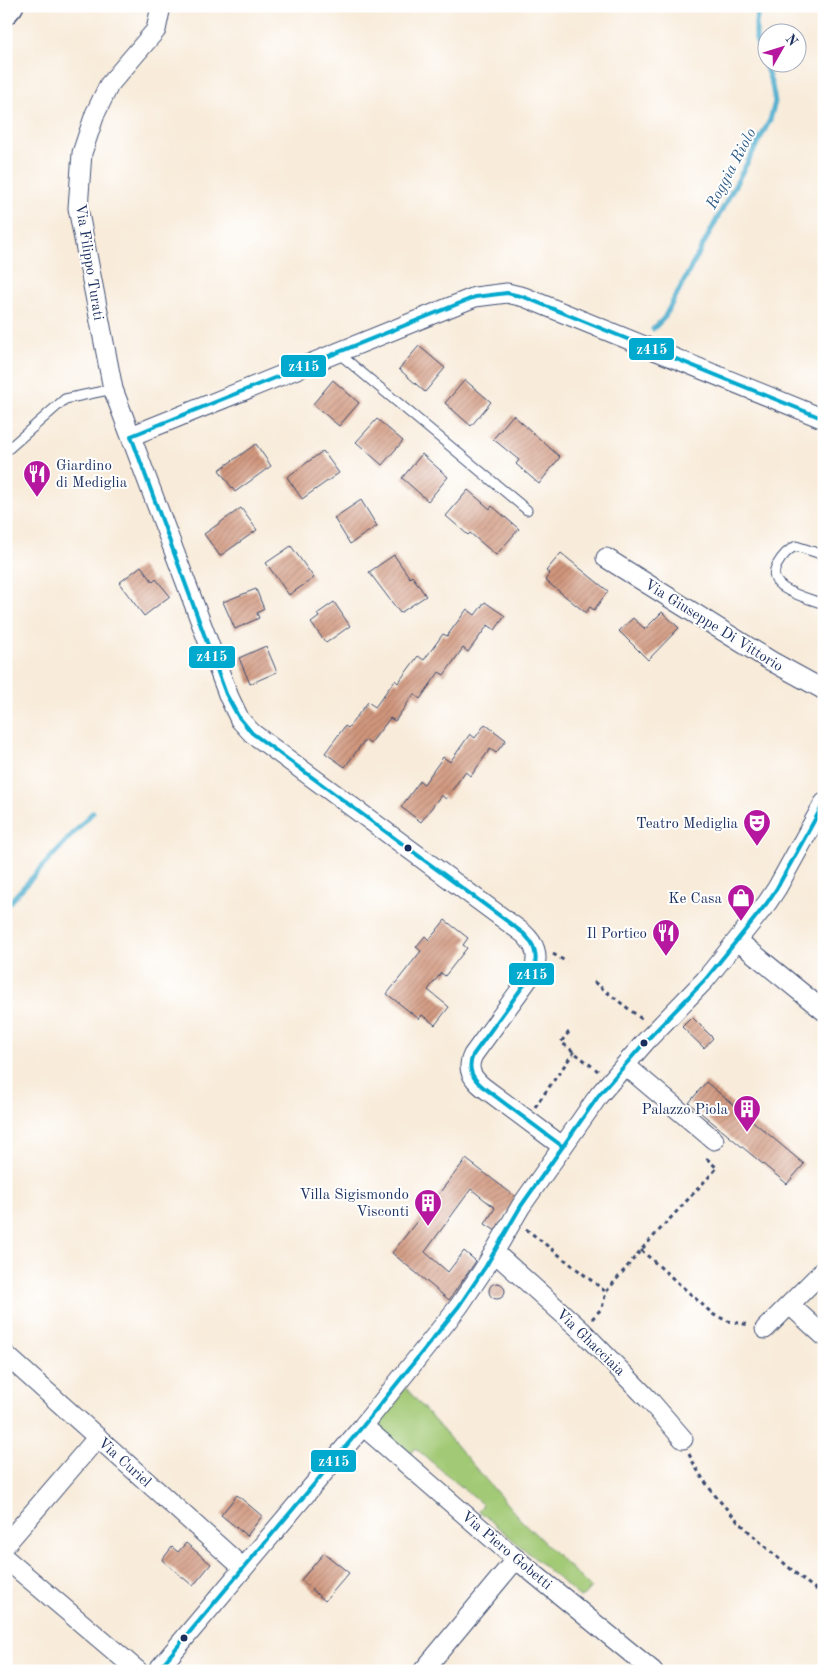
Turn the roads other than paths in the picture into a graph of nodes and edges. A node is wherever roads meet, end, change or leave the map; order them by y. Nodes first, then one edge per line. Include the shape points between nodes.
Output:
1 (12, 6) edge
2 (161, 6) edge
3 (6, 14) edge
4 (337, 352) junction
5 (113, 389) junction
6 (824, 419) edge
7 (131, 436) junction
8 (6, 450) edge
9 (527, 510) dead end
10 (824, 555) edge
11 (606, 558) dead end
12 (824, 604) edge
13 (824, 690) edge
14 (824, 803) edge
15 (738, 941) junction
16 (824, 1011) edge
17 (625, 1065) junction
18 (714, 1140) road end
19 (562, 1146) junction
20 (494, 1252) junction
21 (824, 1270) edge
22 (790, 1305) junction
23 (765, 1330) road end
24 (824, 1336) edge
25 (6, 1355) edge
26 (363, 1426) junction
27 (98, 1437) junction
28 (683, 1439) road end
29 (6, 1544) edge
30 (6, 1559) edge
31 (516, 1559) junction
32 (243, 1568) junction
33 (138, 1671) edge
34 (157, 1671) edge
35 (422, 1671) edge
36 (653, 1671) edge

1 - 3 street
2 - 5 street, Via Filippo Turati via 156,30 109,85 82,154 78,208
4 - 6 street via 475,297 507,293 524,297
4 - 7 street
4 - 9 lane
5 - 7 street, Via Filippo Turati
5 - 8 lane via 65,399
7 - 19 street, Via Filippo Turati via 229,697 243,724 523,933 534,945 537,956 534,971 476,1050 469,1064 470,1072 479,1084
10 - 12 lane via 796,546 784,553 774,573 775,580 787,591
11 - 13 street, Via Giuseppe Di Vittorio via 771,661
14 - 15 street via 777,888
15 - 16 street
15 - 17 street
17 - 18 street
17 - 19 street
19 - 20 street
20 - 26 street via 464,1300
20 - 28 street, Via Ghacciaia via 582,1331
21 - 22 street
22 - 23 street
22 - 24 street
25 - 27 street, Via Curiel
26 - 31 street, Via Piero Gobetti
26 - 32 street
27 - 29 street
27 - 32 street, Via Curiel
30 - 33 street
31 - 35 street
31 - 36 street, Via Piero Gobetti
32 - 34 street

